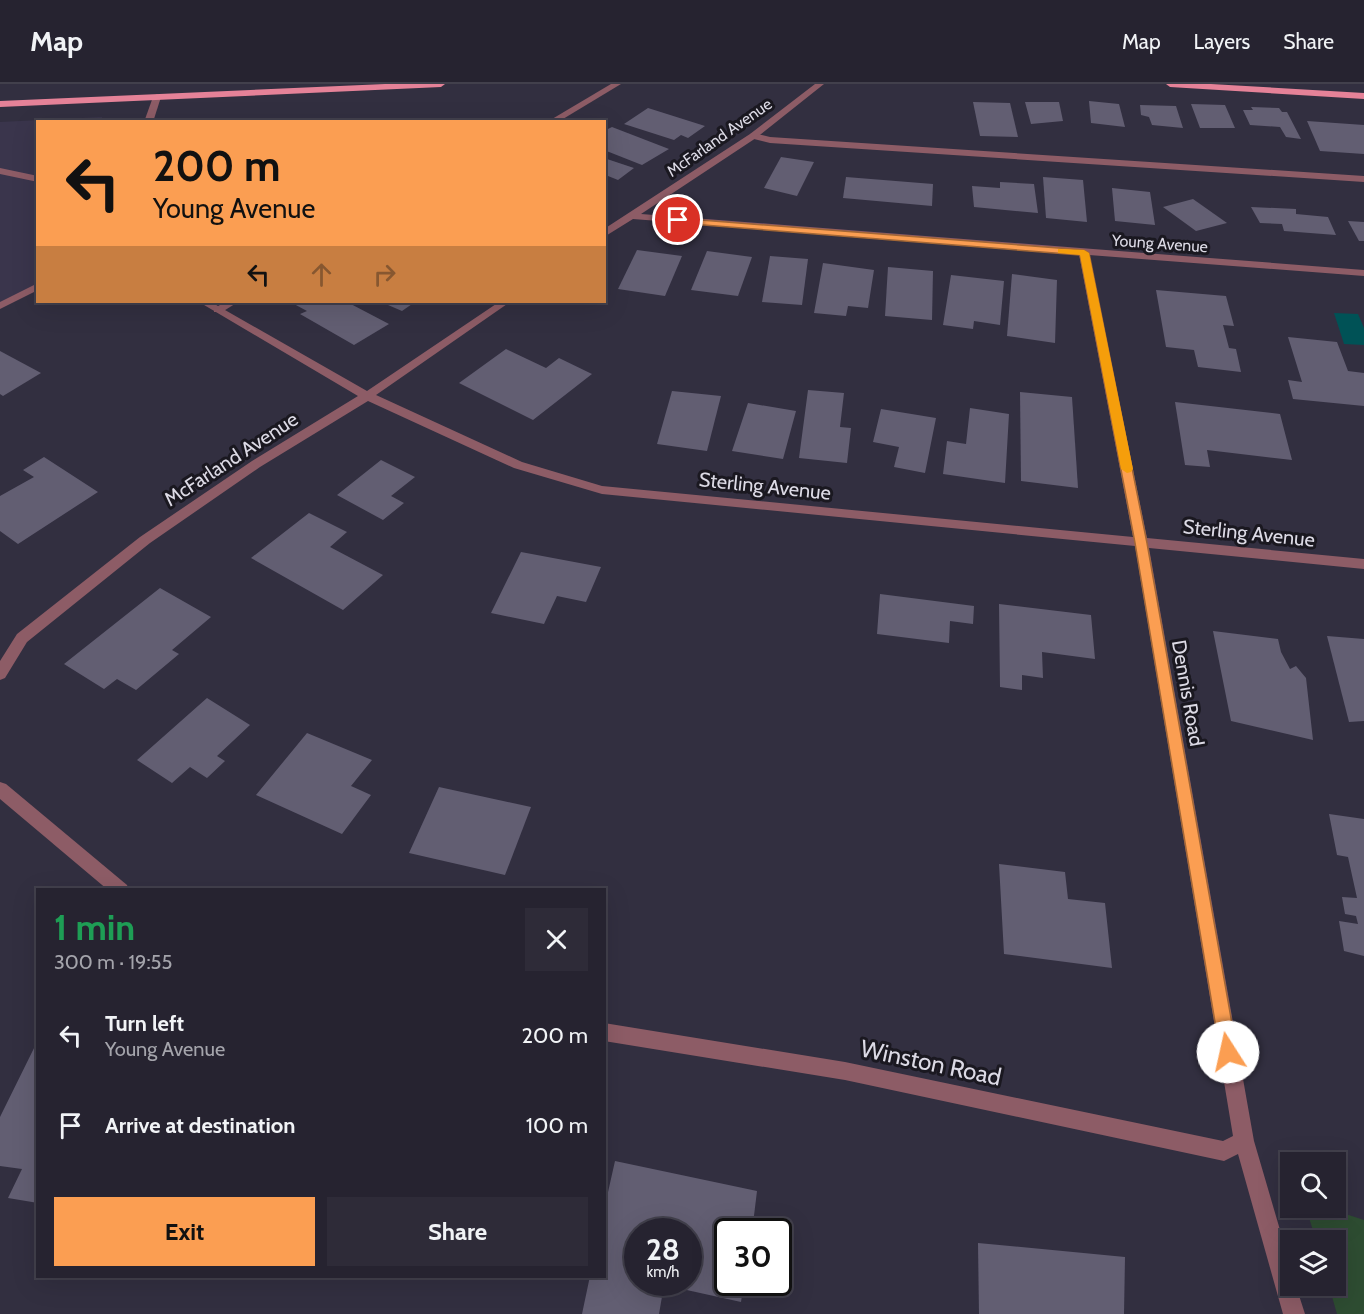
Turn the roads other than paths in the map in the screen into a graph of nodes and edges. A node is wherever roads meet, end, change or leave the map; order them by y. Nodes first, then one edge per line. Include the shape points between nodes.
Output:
1 (441, 84) edge
2 (617, 84) edge
3 (820, 84) edge
4 (1170, 84) edge
5 (1254, 87) edge
6 (1364, 96) edge
7 (157, 97) junction
8 (0, 104) edge
9 (149, 120) edge
10 (554, 120) edge
11 (753, 136) junction
12 (0, 171) edge
13 (36, 179) edge
14 (1364, 179) edge
15 (630, 216) junction
16 (606, 233) edge
17 (1084, 253) junction
18 (1364, 273) edge
19 (36, 287) edge
20 (206, 303) edge
21 (231, 303) edge
22 (504, 303) edge
23 (0, 306) edge
24 (218, 310) junction
25 (367, 396) junction
26 (1141, 543) junction
27 (1364, 564) edge
28 (0, 674) edge
29 (0, 789) edge
30 (119, 888) edge
31 (606, 1032) edge
32 (1244, 1142) junction
33 (1294, 1314) edge

1 - 7 main road
2 - 10 street
3 - 11 street, McFarland Avenue
4 - 5 main road
5 - 6 main road
7 - 8 main road
7 - 9 street
11 - 14 street
11 - 15 street, McFarland Avenue
12 - 13 street
15 - 16 street, McFarland Avenue
15 - 17 street, Young Avenue
17 - 18 street, Young Avenue
17 - 26 street, Dennis Road
19 - 23 street
20 - 24 street, Sterling Avenue
21 - 24 street
22 - 25 street, McFarland Avenue
24 - 25 street, Sterling Avenue
25 - 26 street, Sterling Avenue via 518,465 602,490
25 - 28 street, McFarland Avenue via 256,464 145,540 22,638
26 - 27 street, Sterling Avenue
26 - 32 street, Dennis Road
29 - 30 street
31 - 32 street, Winston Road via 845,1071 1224,1151
32 - 33 street, Dennis Road

